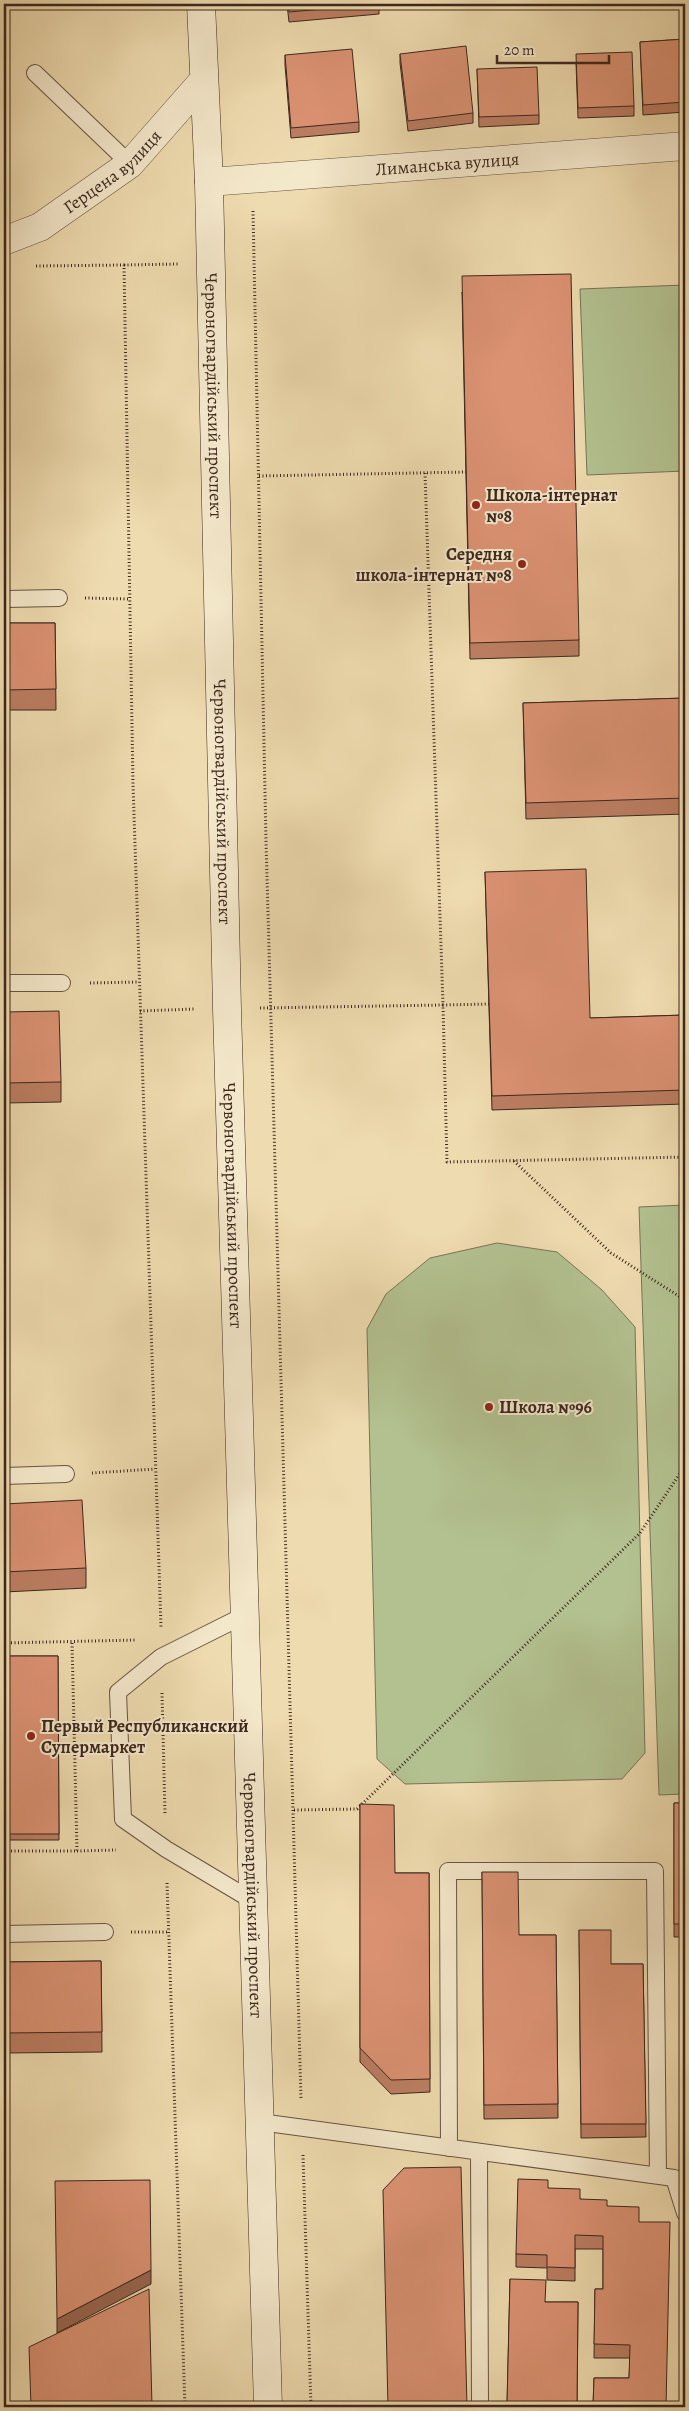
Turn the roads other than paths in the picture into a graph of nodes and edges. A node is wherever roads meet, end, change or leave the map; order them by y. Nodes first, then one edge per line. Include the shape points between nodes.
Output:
1 (201, 4) edge
2 (35, 73) dead end
3 (203, 81) junction
4 (685, 146) edge
5 (130, 164) junction
6 (209, 182) junction
7 (4, 241) edge
8 (59, 598) road end
9 (4, 599) edge
10 (4, 983) edge
11 (62, 983) road end
12 (66, 1474) road end
13 (4, 1476) edge
14 (245, 1615) junction
15 (253, 1901) junction
16 (105, 1932) road end
17 (4, 1934) edge
18 (260, 2122) junction
19 (449, 2148) junction
20 (479, 2152) junction
21 (658, 2176) junction
22 (685, 2213) edge
23 (268, 2407) edge
24 (480, 2407) edge

1 - 3 main road, Червоногвардійський проспект
2 - 5 lane
3 - 5 main road, Герцена вулиця
3 - 6 main road, Червоногвардійський проспект
4 - 6 main road, Лиманська вулиця
5 - 7 main road, Герцена вулиця via 40,227
6 - 14 main road, Червоногвардійський проспект via 227,1008
8 - 9 lane
10 - 11 lane
12 - 13 lane
14 - 15 main road, Червоногвардійський проспект
14 - 15 lane via 161,1657 118,1692 123,1819
15 - 18 main road, Червоногвардійський проспект
16 - 17 lane
18 - 19 lane
18 - 23 main road, Червоногвардійський проспект
19 - 20 lane
19 - 21 lane via 448,1871 655,1871
20 - 21 lane
20 - 24 lane
21 - 22 lane via 674,2178

